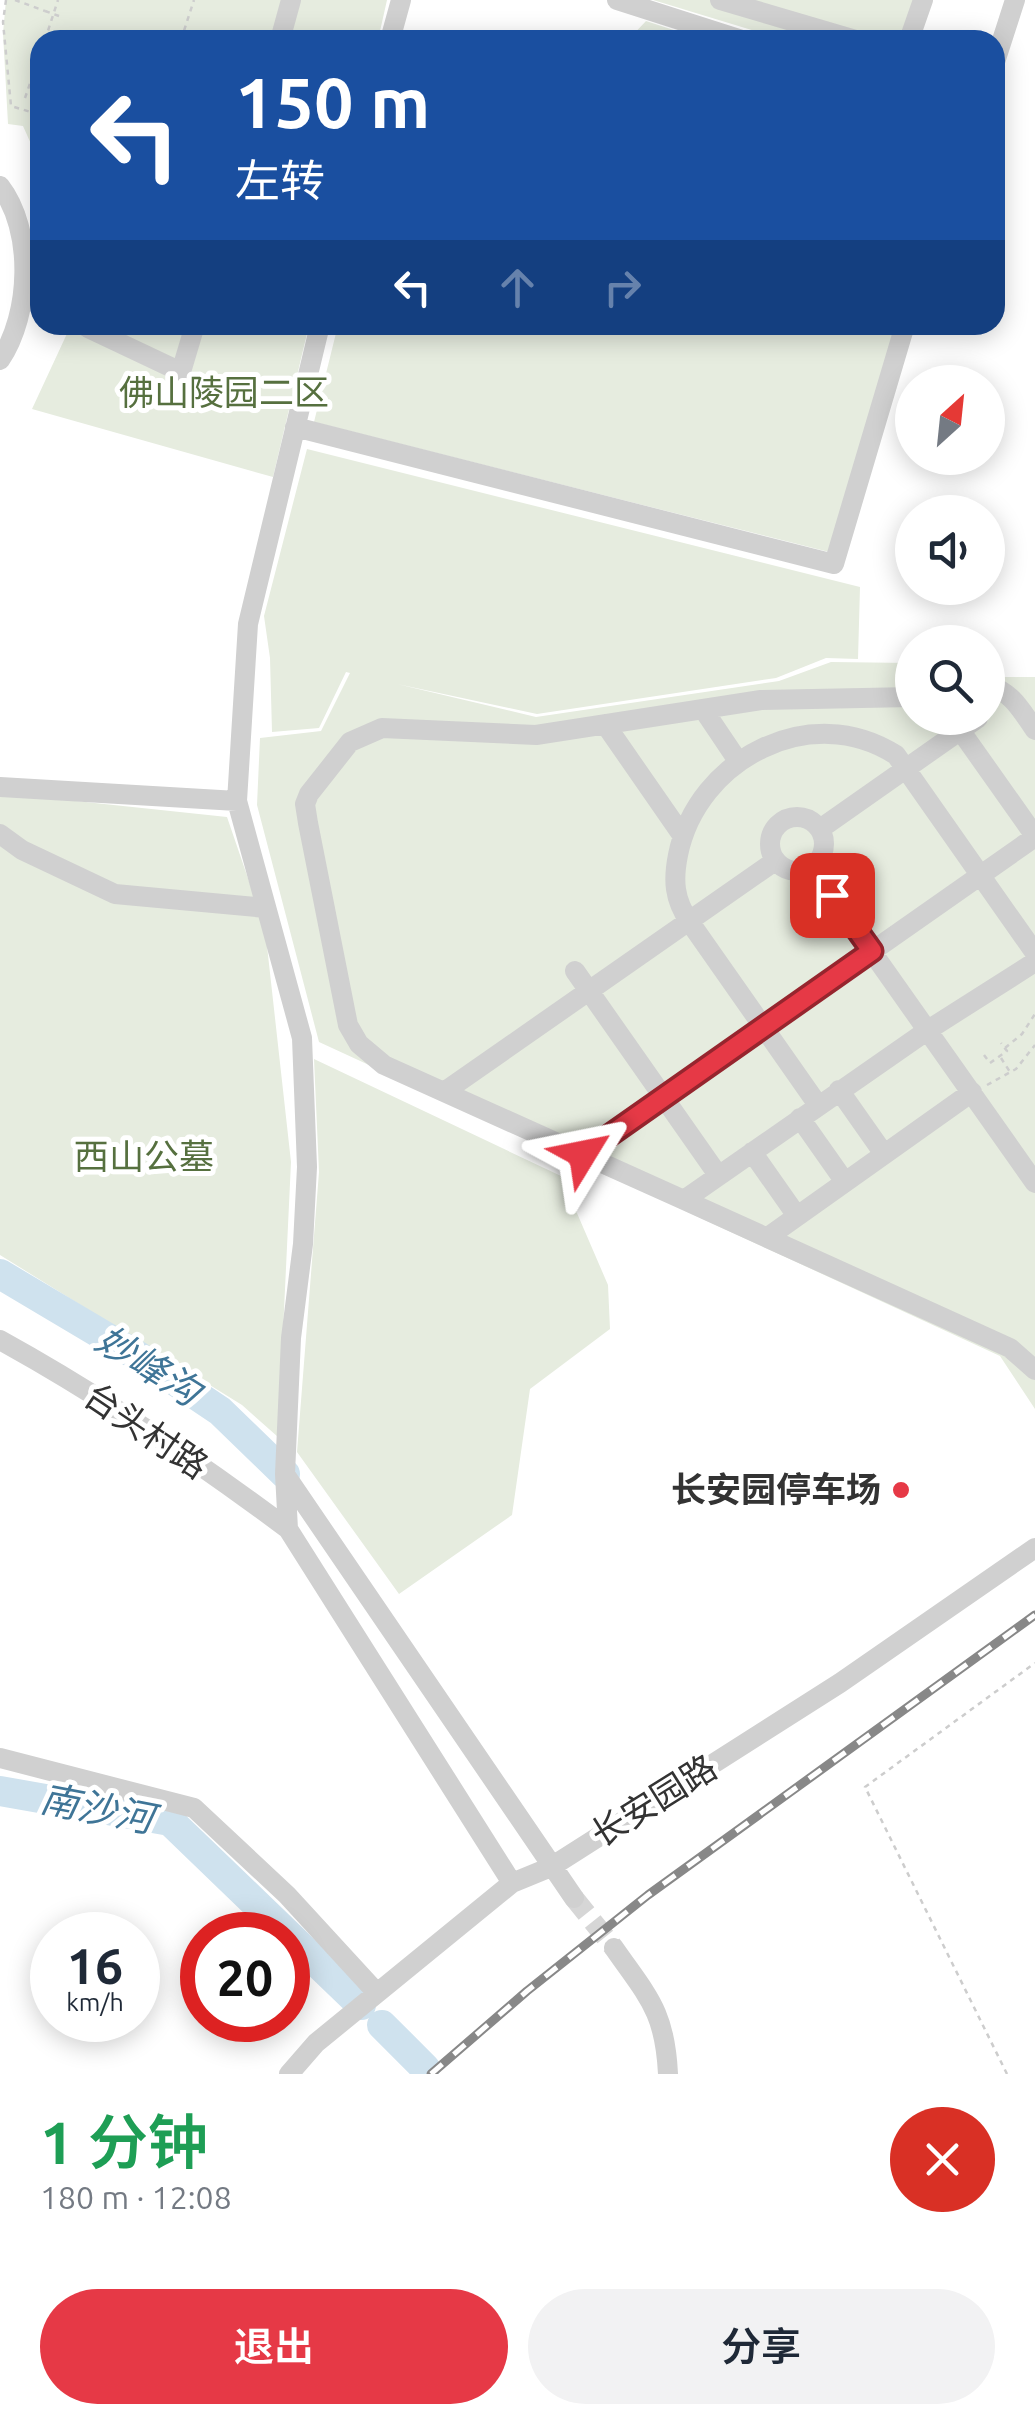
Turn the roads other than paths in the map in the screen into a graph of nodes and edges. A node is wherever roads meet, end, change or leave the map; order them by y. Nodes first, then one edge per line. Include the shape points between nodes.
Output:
1 (292, 0) edge
2 (400, 0) edge
3 (617, 0) edge
4 (720, 0) edge
5 (923, 0) edge
6 (1015, 0) edge
7 (283, 30) edge
8 (392, 30) edge
9 (711, 30) edge
10 (822, 30) edge
11 (913, 30) edge
12 (1005, 31) edge
13 (0, 186) edge
14 (103, 335) edge
15 (192, 335) edge
16 (318, 335) edge
17 (903, 335) edge
18 (0, 360) edge
19 (295, 427) junction
20 (1005, 693) edge
21 (1010, 695) junction
22 (895, 697) edge
23 (1005, 699) edge
24 (703, 709) junction
25 (605, 724) junction
26 (1035, 730) edge
27 (953, 735) edge
28 (964, 735) edge
29 (738, 761) junction
30 (906, 770) junction
31 (0, 787) edge
32 (238, 801) junction
33 (820, 830) junction
34 (0, 834) edge
35 (682, 836) junction
36 (1035, 837) edge
37 (775, 860) junction
38 (812, 867) junction
39 (980, 876) junction
40 (266, 908) junction
41 (688, 921) junction
42 (872, 951) junction
43 (1035, 953) edge
44 (1035, 962) edge
45 (575, 971) dead end
46 (589, 991) junction
47 (764, 1028) junction
48 (928, 1030) junction
49 (839, 1090) junction
50 (444, 1092) junction
51 (972, 1092) junction
52 (664, 1098) junction
53 (809, 1112) junction
54 (752, 1152) junction
55 (583, 1154) junction
56 (884, 1154) junction
57 (718, 1175) junction
58 (845, 1182) junction
59 (1035, 1183) edge
60 (684, 1200) junction
61 (797, 1216) junction
62 (768, 1237) junction
63 (0, 1340) edge
64 (1035, 1370) edge
65 (285, 1474) junction
66 (288, 1529) junction
67 (1035, 1548) edge
68 (0, 1758) edge
69 (551, 1867) junction
70 (512, 1883) junction
71 (574, 1898) tunnel mouth
72 (614, 1948) tunnel mouth
73 (377, 1993) junction
74 (289, 2074) edge
75 (668, 2074) edge

1 - 7 street
2 - 8 street
3 - 9 street
4 - 10 street
5 - 11 street
6 - 12 street
13 - 18 street via 17,218 25,256 23,294
14 - 15 street via 181,372
16 - 19 street
17 - 19 street via 834,564
19 - 32 street via 248,624
20 - 21 street
21 - 23 street
21 - 26 street
22 - 24 street via 761,700
24 - 25 street
24 - 29 street
25 - 35 street
25 - 50 street via 536,735 382,728 350,742 305,804 348,1024 384,1065
27 - 30 street
28 - 36 street
29 - 30 street via 773,743 823,735 883,746
29 - 35 street via 708,789
30 - 33 street
30 - 39 street
31 - 32 street
32 - 40 street
33 - 37 street via 802,817 777,824 770,840
33 - 38 street via 825,844
34 - 40 street via 115,894
35 - 41 street via 676,896
36 - 39 street
37 - 38 street via 795,872
37 - 41 street
38 - 42 street
39 - 42 street
39 - 43 street
40 - 65 street via 302,1038 307,1168
41 - 46 street
41 - 47 street
42 - 47 street
42 - 48 street
44 - 48 street
45 - 46 street
46 - 50 street
46 - 52 street
47 - 52 street
47 - 53 street
48 - 49 street
48 - 51 street
49 - 53 street
49 - 56 street
50 - 55 street
51 - 56 street
51 - 59 street
52 - 55 street
52 - 57 street
53 - 54 street
53 - 58 street
54 - 57 street
54 - 61 street
55 - 60 street
56 - 58 street
57 - 60 street
58 - 61 street
60 - 62 street
61 - 62 street
62 - 64 street via 1010,1348
63 - 66 street, 台头村路
65 - 66 street
65 - 69 street
66 - 70 street
67 - 69 street, 长安园路 via 840,1683
68 - 73 street via 194,1808
69 - 70 street, 长安园路
69 - 71 street
70 - 73 street, 长安园路
72 - 75 street via 657,2010
73 - 74 street, 长安园路

